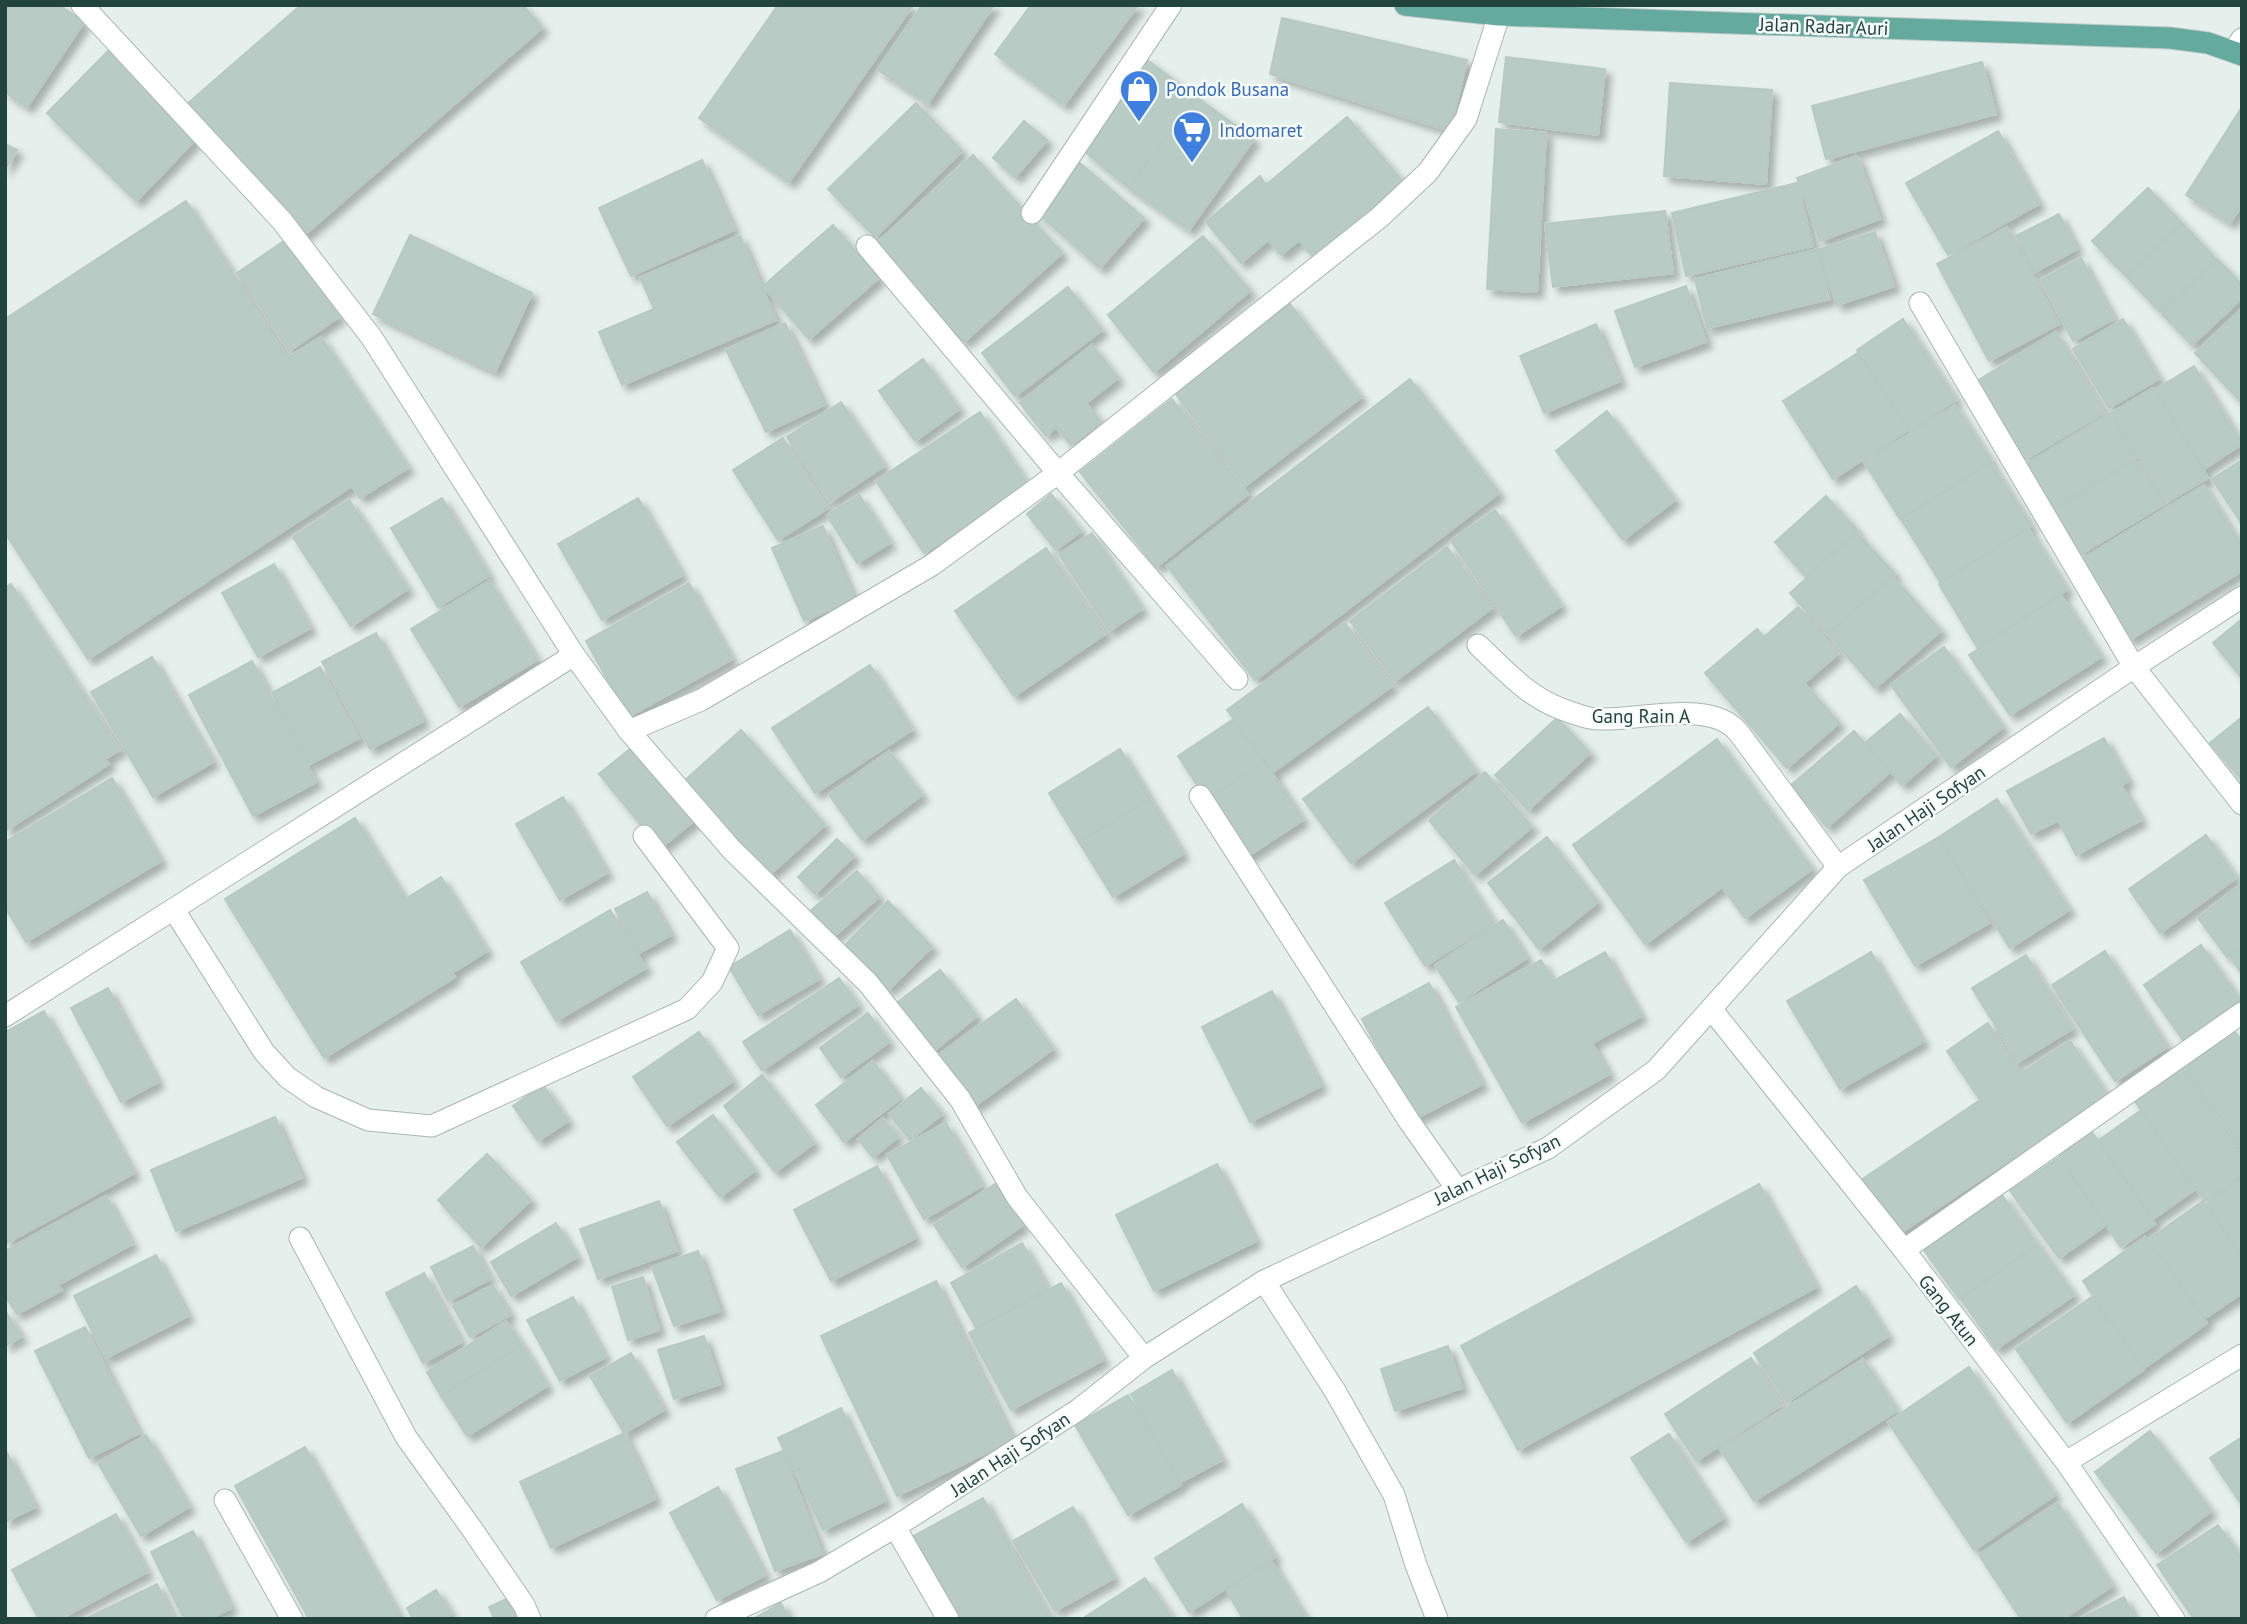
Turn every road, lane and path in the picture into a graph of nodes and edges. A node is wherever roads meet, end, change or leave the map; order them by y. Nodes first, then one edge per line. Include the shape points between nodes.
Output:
1 (82, 5) edge
2 (1171, 5) edge
3 (1405, 5) edge
4 (1499, 15) junction
5 (2239, 49) edge
6 (1032, 213) dead end
7 (867, 246) dead end
8 (1920, 303) dead end
9 (1058, 473) junction
10 (2242, 597) edge
11 (1478, 645) dead end
12 (574, 655) junction
13 (2134, 667) junction
14 (1237, 679) dead end
15 (629, 731) junction
16 (1200, 796) dead end
17 (2242, 804) edge
18 (644, 836) dead end
19 (1839, 867) junction
20 (174, 910) junction
21 (1712, 1010) junction
22 (2242, 1013) edge
23 (5, 1016) edge
24 (1457, 1189) junction
25 (300, 1238) dead end
26 (1904, 1250) junction
27 (1264, 1281) junction
28 (2242, 1355) edge
29 (1144, 1358) junction
30 (2066, 1462) junction
31 (225, 1500) dead end
32 (895, 1527) junction
33 (292, 1619) edge
34 (530, 1619) edge
35 (716, 1619) edge
36 (948, 1619) edge
37 (1437, 1619) edge
38 (2175, 1619) edge

1 - 12 street via 282,221 372,338
2 - 6 street
3 - 4 main road, Jalan Radar Auri
4 - 5 main road, Jalan Radar Auri via 2169,38
4 - 9 street via 1465,119 1428,172 1380,217
7 - 9 street
8 - 13 street
9 - 14 street
9 - 15 street via 932,565 701,700
10 - 13 street, Jalan Haji Sofyan
11 - 19 street, Gang Rain A via 1541,702 1572,713 1597,719 1673,714 1715,717 1728,723
12 - 15 street
12 - 20 street
13 - 17 street
13 - 19 street, Jalan Haji Sofyan
15 - 29 street via 732,849 868,983 960,1099 1017,1197
16 - 24 street
18 - 20 street via 727,948 712,982 687,1009 432,1126 369,1120 316,1097 286,1077 264,1052
19 - 21 street, Jalan Haji Sofyan
20 - 23 street
21 - 24 street, Jalan Haji Sofyan via 1656,1070 1548,1148
21 - 26 street, Gang Atun
22 - 26 street
24 - 27 street, Jalan Haji Sofyan
25 - 34 street via 405,1437
26 - 30 street, Gang Atun
27 - 29 street, Jalan Haji Sofyan
27 - 37 street via 1335,1391 1394,1495
28 - 30 street
29 - 32 street, Jalan Haji Sofyan via 1078,1410
30 - 38 street, Gang Atun
31 - 33 street
32 - 35 street, Jalan Haji Sofyan via 819,1572
32 - 36 street

